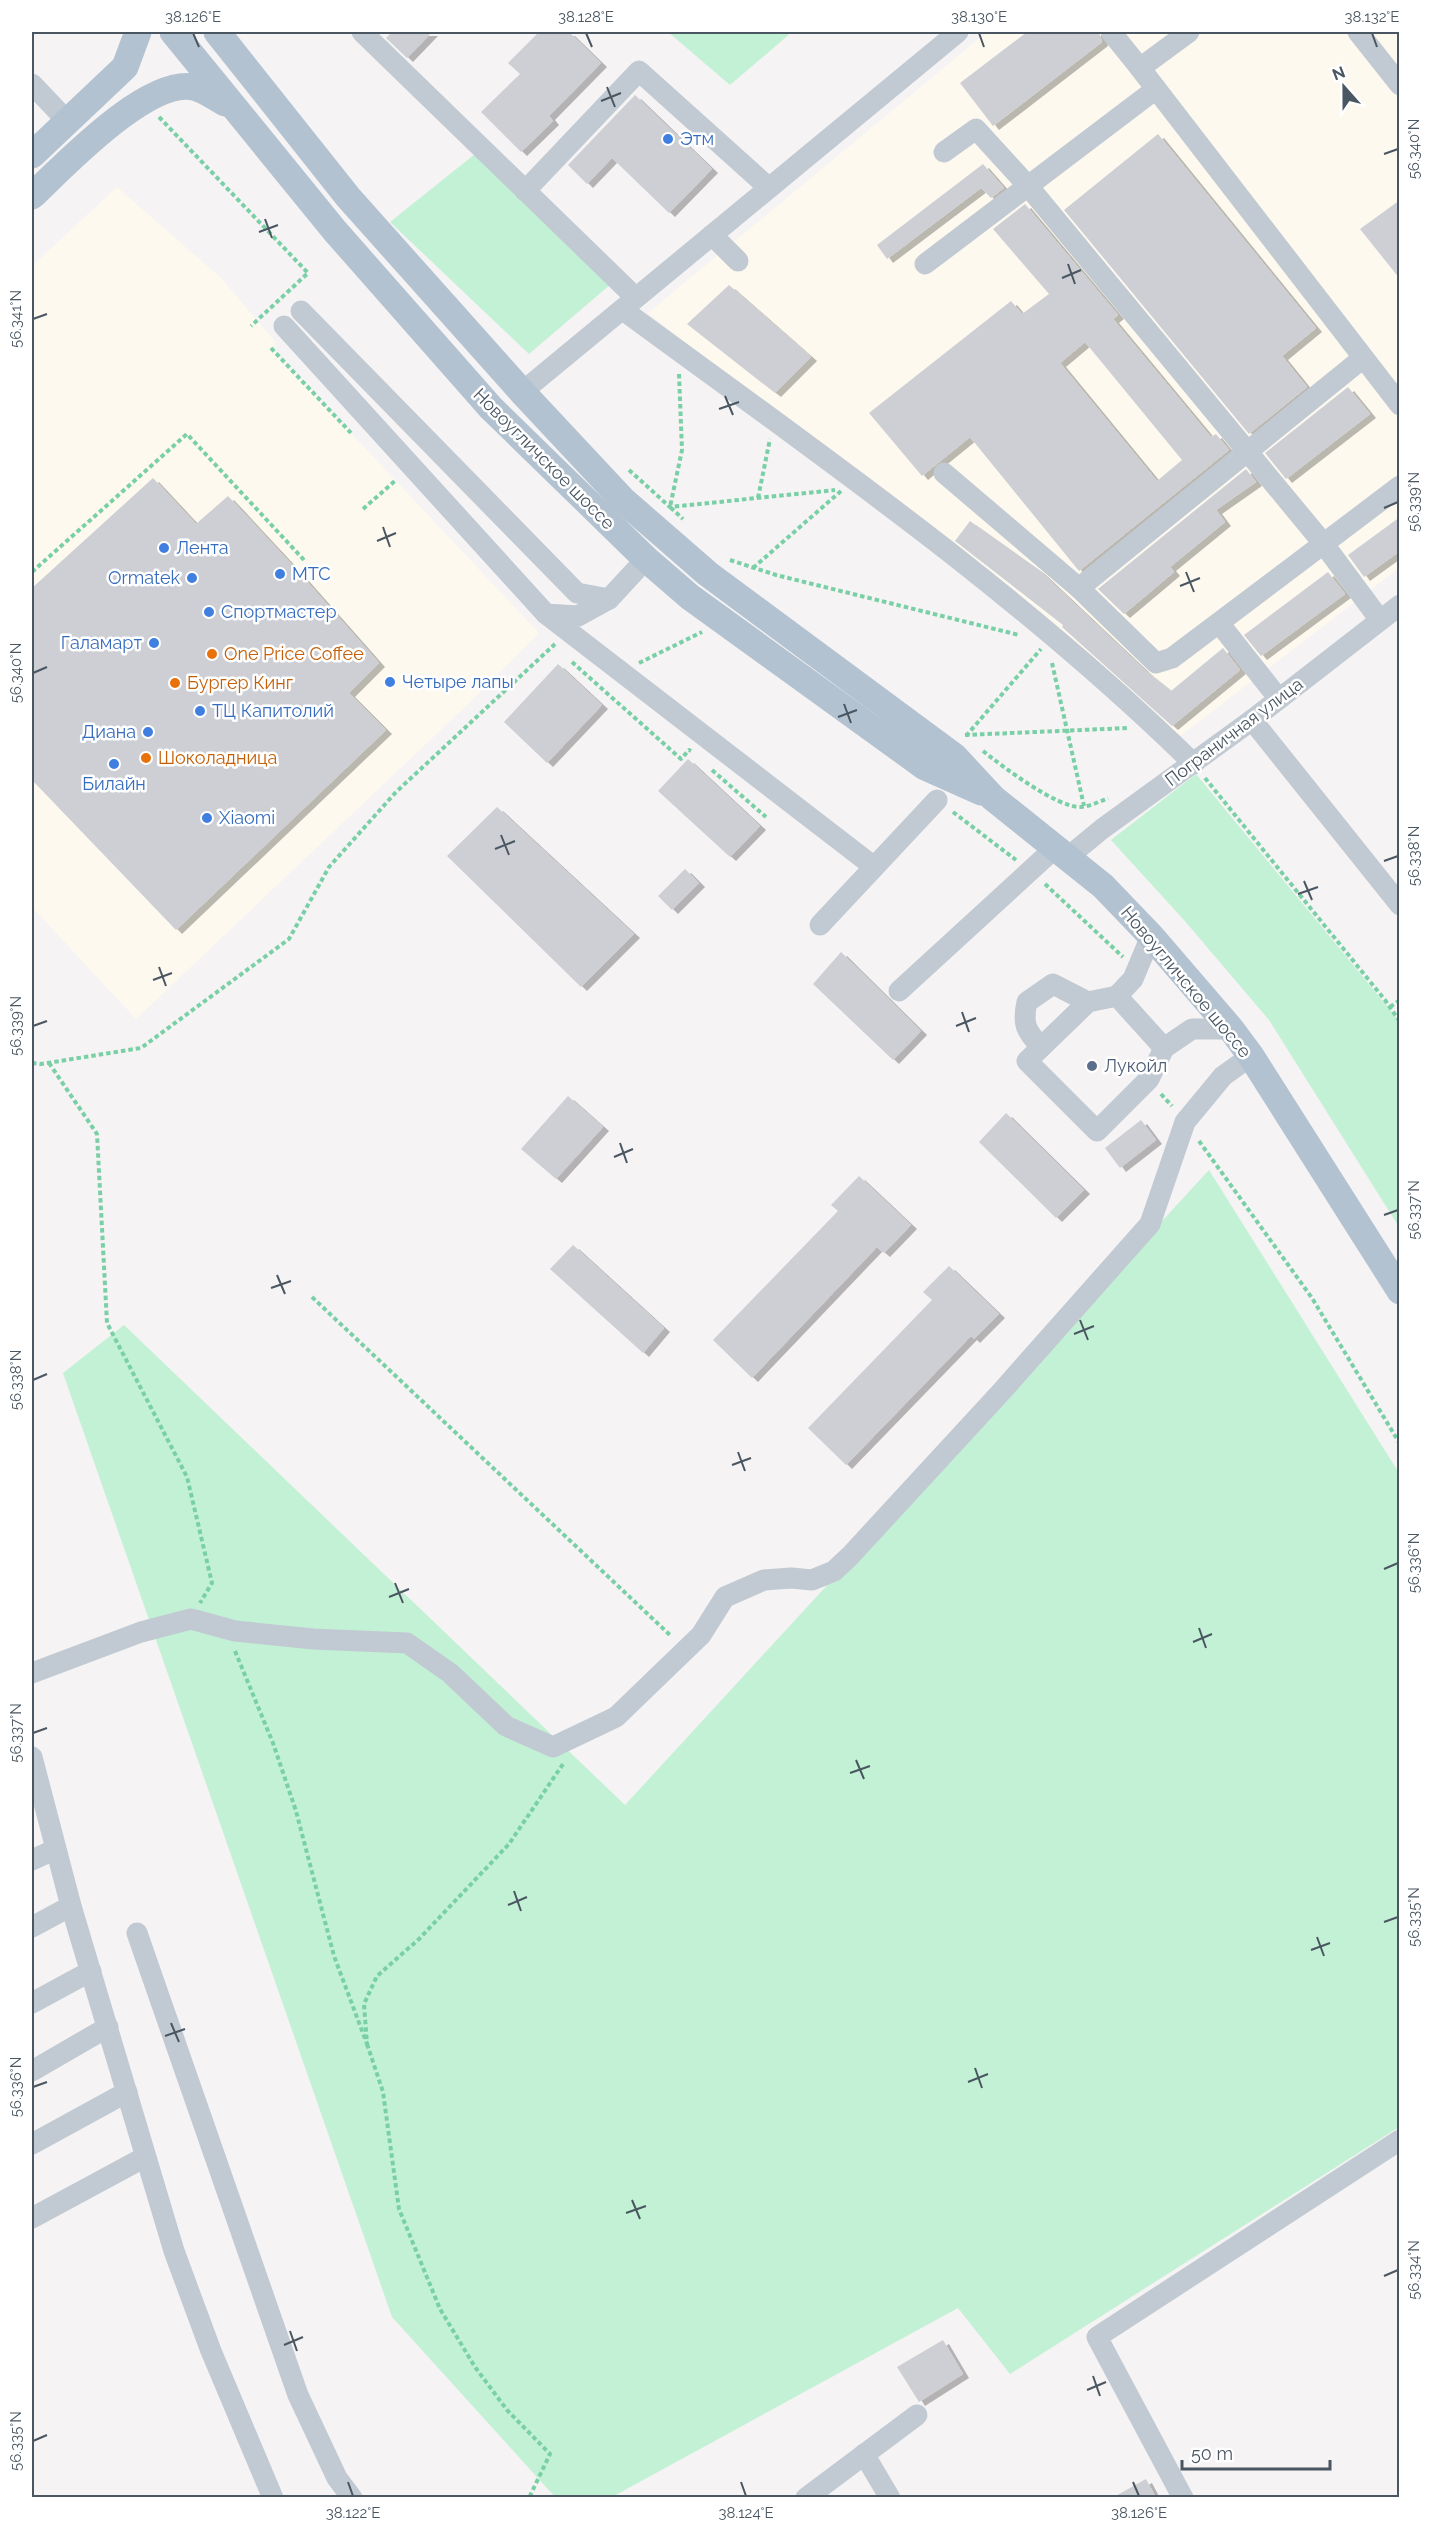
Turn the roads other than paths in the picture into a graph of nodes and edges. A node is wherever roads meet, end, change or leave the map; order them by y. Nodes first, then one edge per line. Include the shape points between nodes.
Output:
1 (138, 32) edge
2 (173, 32) edge
3 (217, 32) edge
4 (242, 32) edge
5 (362, 32) edge
6 (958, 32) edge
7 (1111, 32) edge
8 (1189, 32) edge
9 (1359, 32) edge
10 (1140, 68) junction
11 (32, 84) edge
12 (1400, 85) edge
13 (1156, 89) junction
14 (234, 108) junction
15 (68, 122) junction
16 (305, 143) junction
17 (944, 152) dead end
18 (32, 155) edge
19 (1028, 186) junction
20 (769, 188) junction
21 (525, 191) junction
22 (32, 196) edge
23 (712, 235) junction
24 (738, 261) dead end
25 (925, 264) dead end
26 (629, 303) junction
27 (301, 311) dead end
28 (284, 326) dead end
29 (1363, 358) junction
30 (522, 392) junction
31 (1400, 405) edge
32 (1247, 451) junction
33 (944, 473) dead end
34 (1400, 486) edge
35 (1323, 543) junction
36 (646, 559) junction
37 (1079, 588) junction
38 (609, 599) junction
39 (1400, 605) edge
40 (546, 614) junction
41 (1380, 620) junction
42 (1219, 623) junction
43 (1279, 699) junction
44 (1252, 720) junction
45 (1194, 764) junction
46 (993, 798) junction
47 (937, 800) dead end
48 (1062, 853) junction
49 (873, 866) junction
50 (1400, 905) edge
51 (820, 925) dead end
52 (1151, 936) junction
53 (899, 991) dead end
54 (1117, 996) junction
55 (1088, 1002) junction
56 (1231, 1029) junction
57 (1041, 1047) junction
58 (1164, 1048) junction
59 (1251, 1056) junction
60 (1400, 1291) edge
61 (32, 1673) edge
62 (32, 1757) edge
63 (35, 1786) edge
64 (56, 1849) junction
65 (32, 1860) edge
66 (71, 1906) junction
67 (32, 1927) edge
68 (137, 1933) dead end
69 (91, 1971) junction
70 (32, 2003) edge
71 (108, 2027) junction
72 (32, 2071) edge
73 (127, 2092) junction
74 (1400, 2140) edge
75 (32, 2144) edge
76 (145, 2157) junction
77 (32, 2218) edge
78 (917, 2415) dead end
79 (864, 2454) junction
80 (266, 2495) edge
81 (352, 2498) edge
82 (806, 2498) edge
83 (890, 2498) edge
84 (1183, 2498) edge

1 - 15 main road via 125,67
2 - 14 main road, Новоугличское шоссе
3 - 16 main road, Новоугличское шоссе
4 - 16 main road
5 - 21 street
6 - 20 street
7 - 10 street
8 - 10 street
9 - 12 street
10 - 13 street
11 - 15 street
13 - 19 street
13 - 29 street
14 - 22 main road via 195,87 168,89 124,112
14 - 36 main road, Новоугличское шоссе via 335,231 491,408
15 - 18 main road
16 - 30 main road, Новоугличское шоссе via 348,197
17 - 19 street via 976,129
19 - 25 street
19 - 32 street
20 - 21 street via 639,71
20 - 23 street
21 - 26 street
23 - 24 street
23 - 26 street
26 - 30 street
26 - 45 street via 678,351 774,419 1019,607
27 - 38 street via 577,593
28 - 40 street
29 - 31 street
29 - 32 street
30 - 46 main road, Новоугличское шоссе via 623,500 691,560 954,756
32 - 35 street
32 - 37 street
33 - 37 street
34 - 35 street
35 - 41 street
35 - 42 street
36 - 38 street
36 - 46 main road, Новоугличское шоссе via 690,597 925,766
37 - 42 street via 1156,663 1172,657
38 - 40 street via 578,616
39 - 41 street, Пограничная улица
40 - 49 street via 561,638
41 - 43 street, Пограничная улица
42 - 43 street
43 - 44 street, Пограничная улица
44 - 45 street, Пограничная улица
44 - 50 street
45 - 48 street, Пограничная улица
46 - 48 main road, Новоугличское шоссе
47 - 49 street
48 - 52 main road, Новоугличское шоссе via 1103,886
48 - 53 street, Пограничная улица
49 - 51 street
52 - 54 street via 1133,979
52 - 56 main road, Новоугличское шоссе
54 - 55 street
54 - 58 street
55 - 57 street
55 - 57 street via 1053,984 1027,1002 1023,1019 1026,1031
56 - 58 street via 1192,1029
56 - 59 main road, Новоугличское шоссе
57 - 58 street via 1027,1061 1097,1131 1149,1080
59 - 60 main road, Новоугличское шоссе
59 - 61 street via 1223,1076 1185,1122 1150,1224 850,1556 834,1571 812,1580 764,1580 725,1597 701,1635 616,1718 553,1747 506,1726 450,1673 407,1643 313,1639 225,1629 191,1619 141,1632
62 - 63 street
63 - 64 street
64 - 65 street
64 - 66 street
66 - 67 street
66 - 69 street
68 - 81 street via 298,2395 337,2478
69 - 70 street
69 - 71 street
71 - 72 street
71 - 73 street
73 - 75 street
73 - 76 street
74 - 84 street via 1097,2337
76 - 77 street
76 - 80 street via 174,2251
78 - 79 street
79 - 82 street
79 - 83 street

